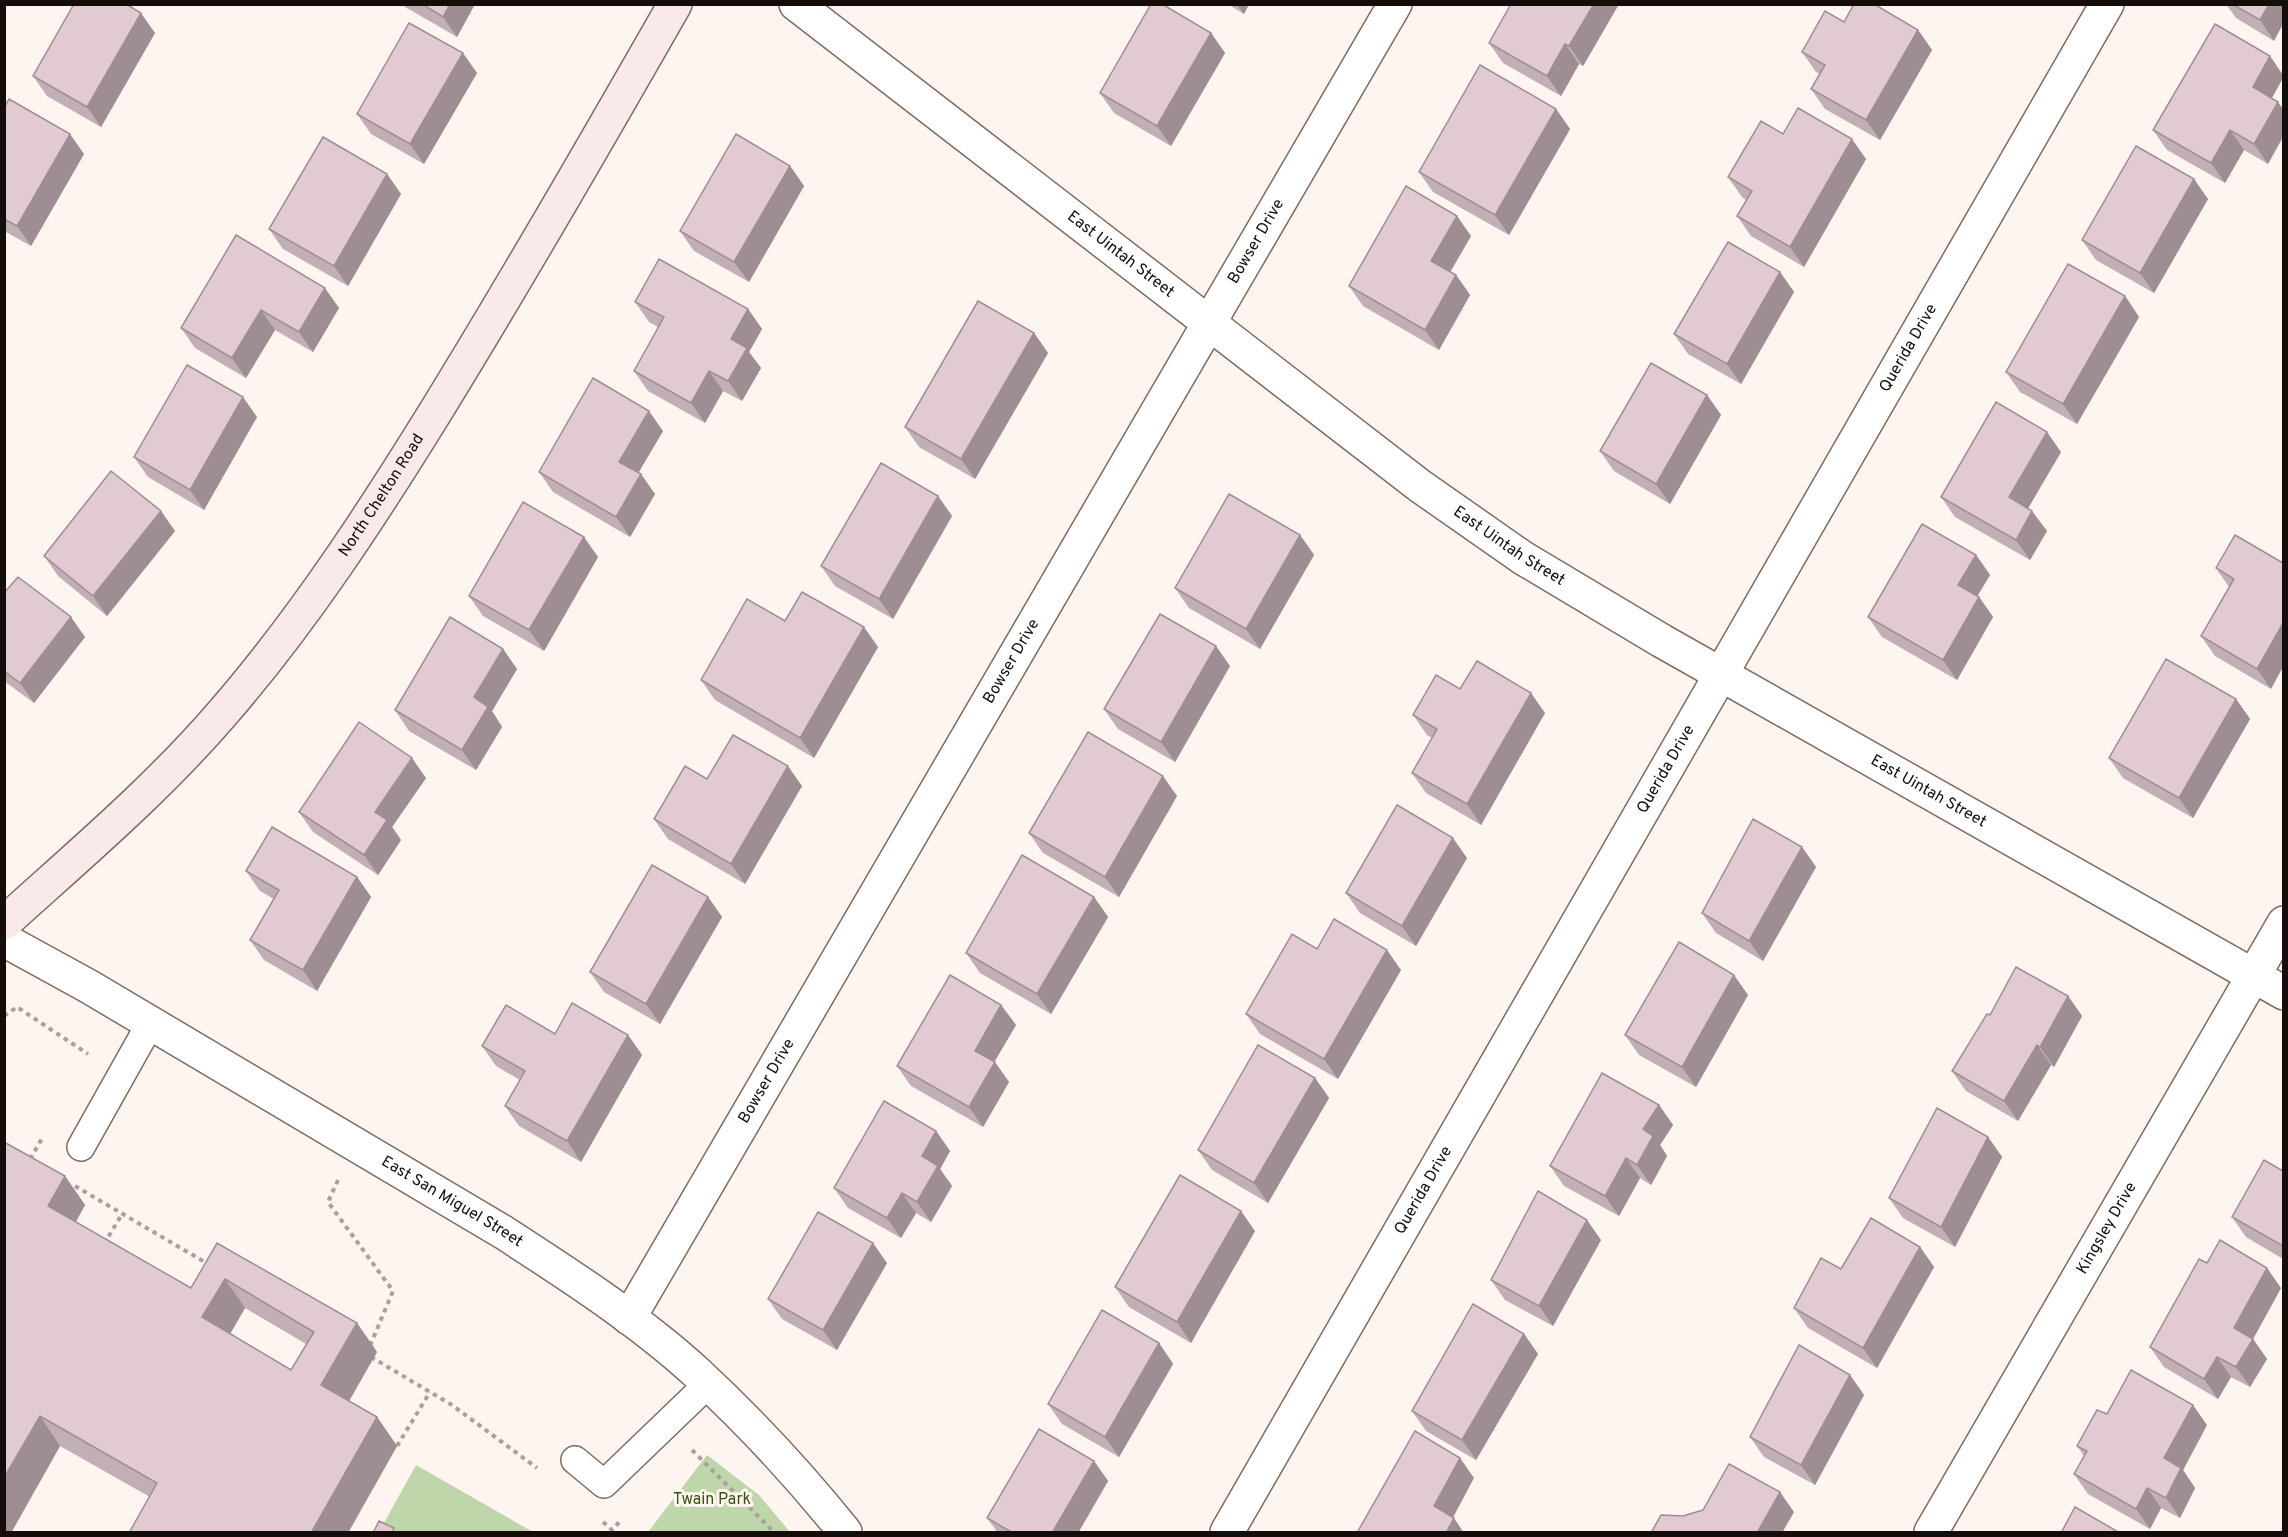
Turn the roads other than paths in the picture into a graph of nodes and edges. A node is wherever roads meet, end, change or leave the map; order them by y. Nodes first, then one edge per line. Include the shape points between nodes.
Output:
1 (675, 4) edge
2 (796, 4) edge
3 (1395, 4) edge
4 (2107, 4) edge
5 (1209, 322) junction
6 (1720, 674) junction
7 (4, 923) edge
8 (2283, 923) edge
9 (4, 940) edge
10 (2252, 976) junction
11 (2283, 993) edge
12 (150, 1024) junction
13 (81, 1147) dead end
14 (628, 1318) junction
15 (708, 1384) junction
16 (575, 1460) dead end
17 (845, 1533) edge
18 (1227, 1533) edge
19 (1931, 1533) edge

1 - 7 main road, North Chelton Road via 407,458 272,653 220,717 152,787
2 - 5 street, East Uintah Street
3 - 5 street, Bowser Drive
4 - 6 street, Querida Drive
5 - 6 street, East Uintah Street via 1420,486 1523,558
5 - 14 street, Bowser Drive
6 - 10 street, East Uintah Street
6 - 18 street, Querida Drive
8 - 10 street, Kingsley Drive
9 - 12 street, East San Miguel Street
10 - 11 street, East Uintah Street
10 - 19 street, Kingsley Drive
12 - 13 lane
12 - 14 street, East San Miguel Street via 503,1232
14 - 15 street, East San Miguel Street
15 - 16 lane via 604,1484
15 - 17 street, East San Miguel Street

